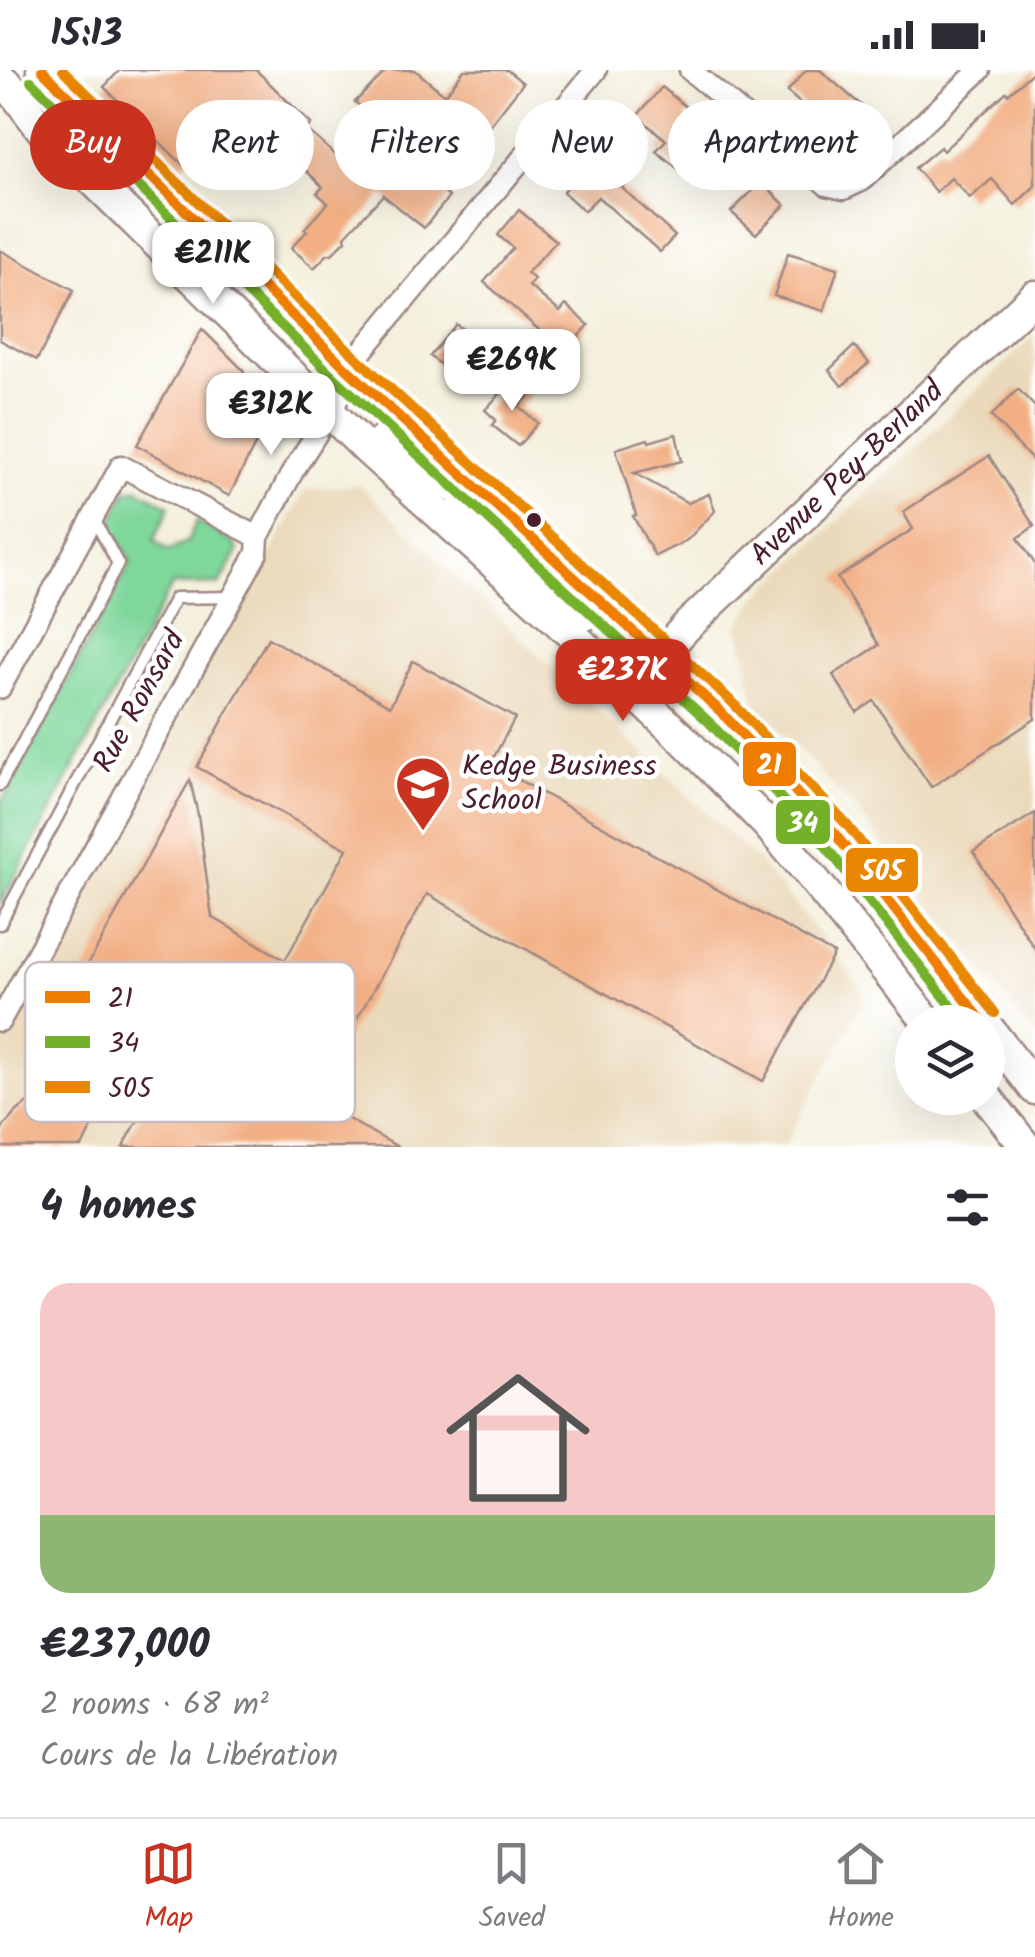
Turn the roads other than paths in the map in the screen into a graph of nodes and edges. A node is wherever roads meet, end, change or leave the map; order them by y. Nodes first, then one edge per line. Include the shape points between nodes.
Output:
1 (42, 70) edge
2 (596, 70) edge
3 (690, 70) edge
4 (980, 70) edge
5 (11, 78) edge
6 (30, 110) edge
7 (102, 190) edge
8 (117, 190) edge
9 (1035, 296) edge
10 (346, 369) junction
11 (332, 415) junction
12 (422, 498) junction
13 (506, 514) junction
14 (93, 516) junction
15 (258, 537) junction
16 (232, 597) junction
17 (660, 656) junction
18 (0, 688) edge
19 (0, 785) edge
20 (0, 924) edge
21 (32, 962) edge
22 (25, 975) edge
23 (914, 1005) edge
24 (969, 1005) edge
25 (0, 1021) edge
26 (1005, 1051) edge
27 (1035, 1089) edge
28 (1005, 1114) edge
29 (1001, 1115) edge
30 (1035, 1136) edge
31 (1026, 1147) edge

1 - 10 main road
2 - 10 street
3 - 4 street via 827,185 844,189
5 - 6 main road
7 - 11 main road
8 - 10 main road via 148,204 311,360 332,371
9 - 17 main road, Avenue Pey-Berland
10 - 11 street, Rue Ronsard
10 - 13 main road
11 - 12 main road
11 - 13 main road via 381,435 444,483
11 - 15 street, Rue Ronsard
12 - 17 main road via 496,535 612,639
12 - 23 main road via 766,824
13 - 17 main road
14 - 15 street via 121,466
14 - 18 street
14 - 19 lane via 118,564
15 - 16 street, Rue Ronsard
16 - 20 lane via 175,598
16 - 21 street, Rue Ronsard
17 - 24 main road via 835,834
22 - 25 street, Rue Ronsard
26 - 27 main road
28 - 30 main road
29 - 31 main road

